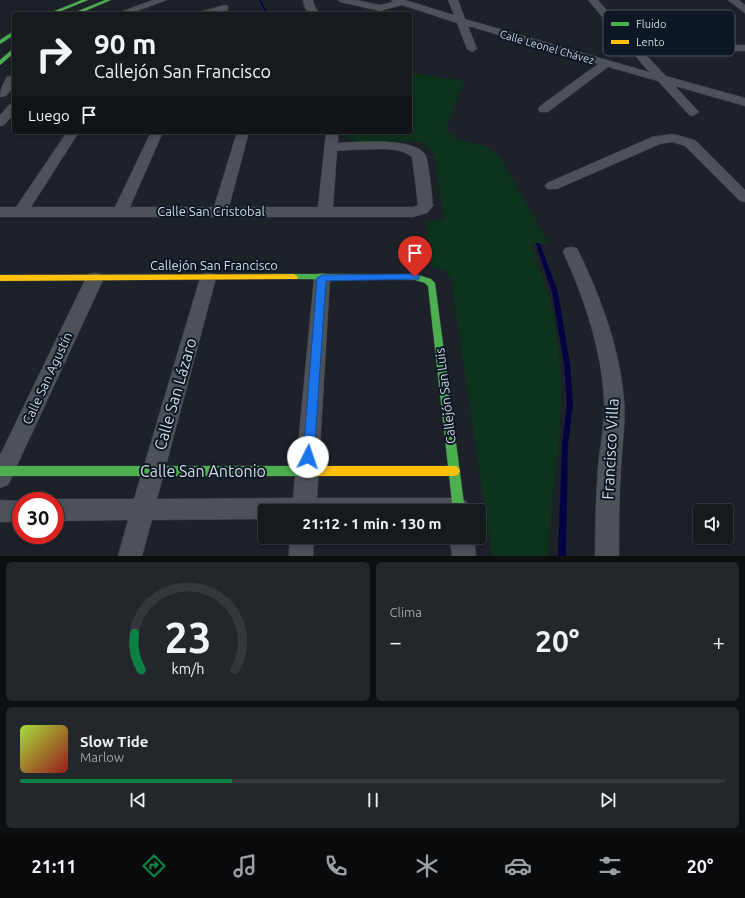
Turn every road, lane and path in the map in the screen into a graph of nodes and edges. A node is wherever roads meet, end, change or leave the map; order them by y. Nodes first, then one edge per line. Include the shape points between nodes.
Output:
1 (86, 0) edge
2 (110, 0) edge
3 (162, 0) edge
4 (308, 0) edge
5 (343, 0) edge
6 (453, 0) edge
7 (593, 0) edge
8 (734, 0) edge
9 (399, 1) edge
10 (226, 7) edge
11 (745, 10) edge
12 (382, 11) edge
13 (55, 12) edge
14 (79, 12) edge
15 (126, 12) edge
16 (210, 12) edge
17 (313, 12) edge
18 (603, 12) edge
19 (461, 21) junction
20 (12, 34) edge
21 (0, 42) edge
22 (472, 49) dead end
23 (12, 52) edge
24 (640, 56) edge
25 (0, 63) edge
26 (605, 64) junction
27 (0, 71) edge
28 (12, 78) edge
29 (661, 78) junction
30 (12, 81) edge
31 (12, 92) edge
32 (1, 94) edge
33 (745, 102) edge
34 (12, 109) edge
35 (544, 109) dead end
36 (693, 112) dead end
37 (0, 122) edge
38 (72, 134) edge
39 (157, 134) edge
40 (242, 134) edge
41 (332, 134) edge
42 (331, 147) junction
43 (552, 186) dead end
44 (745, 198) edge
45 (121, 211) junction
46 (325, 211) junction
47 (0, 212) edge
48 (21, 212) junction
49 (220, 212) junction
50 (571, 252) dead end
51 (0, 278) edge
52 (95, 278) junction
53 (208, 278) junction
54 (322, 278) junction
55 (428, 281) joint
56 (153, 470) junction
57 (454, 471) junction
58 (307, 472) junction
59 (1, 474) edge
60 (304, 504) edge
61 (457, 504) edge
62 (143, 509) junction
63 (64, 510) edge
64 (258, 510) edge
65 (0, 511) edge
66 (12, 511) edge
67 (302, 544) edge
68 (463, 544) edge
69 (130, 556) edge
70 (301, 556) edge
71 (464, 556) edge
72 (607, 556) edge

1 - 13 street
2 - 14 street
3 - 15 street
4 - 17 street
5 - 12 street
6 - 19 street
7 - 18 street
8 - 11 street
9 - 12 street
9 - 19 street, Calle Leonel Chávez
10 - 16 street
19 - 22 street
19 - 26 street, Calle Leonel Chávez
20 - 21 street
23 - 25 street
24 - 29 street
26 - 29 street, Calle Leonel Chávez
26 - 35 street
27 - 28 street
29 - 33 street, Calle Leonel Chávez
29 - 36 street
30 - 32 street
31 - 32 street
34 - 37 street
38 - 48 street
39 - 45 street
40 - 49 street
41 - 42 street
42 - 46 street
42 - 46 street, Calle San Cristobal via 411,149 419,156 426,206 422,210 412,212
43 - 44 street via 657,140 673,138 690,143
45 - 48 street, Calle San Cristobal
45 - 49 street, Calle San Cristobal
46 - 49 street, Calle San Cristobal
47 - 48 street, Calle San Cristobal
50 - 72 street, Francisco Villa via 599,319 614,403 607,509
51 - 52 street, Callejón San Francisco
52 - 53 street, Callejón San Francisco
52 - 59 street, Calle San Agustín
53 - 54 street, Callejón San Francisco
53 - 56 street, Calle San Lázaro
54 - 55 street, Callejón San Francisco via 415,277
54 - 58 street
55 - 57 street, Callejón San Luis via 432,285
56 - 58 street, Calle San Antonio
56 - 59 street, Calle San Antonio
56 - 62 street, Calle San Lázaro
57 - 58 street, Calle San Antonio
57 - 61 street, Callejón San Luis
58 - 60 street
62 - 63 street
62 - 64 street
62 - 69 street, Calle San Lázaro
65 - 66 street
67 - 70 street
68 - 71 street

